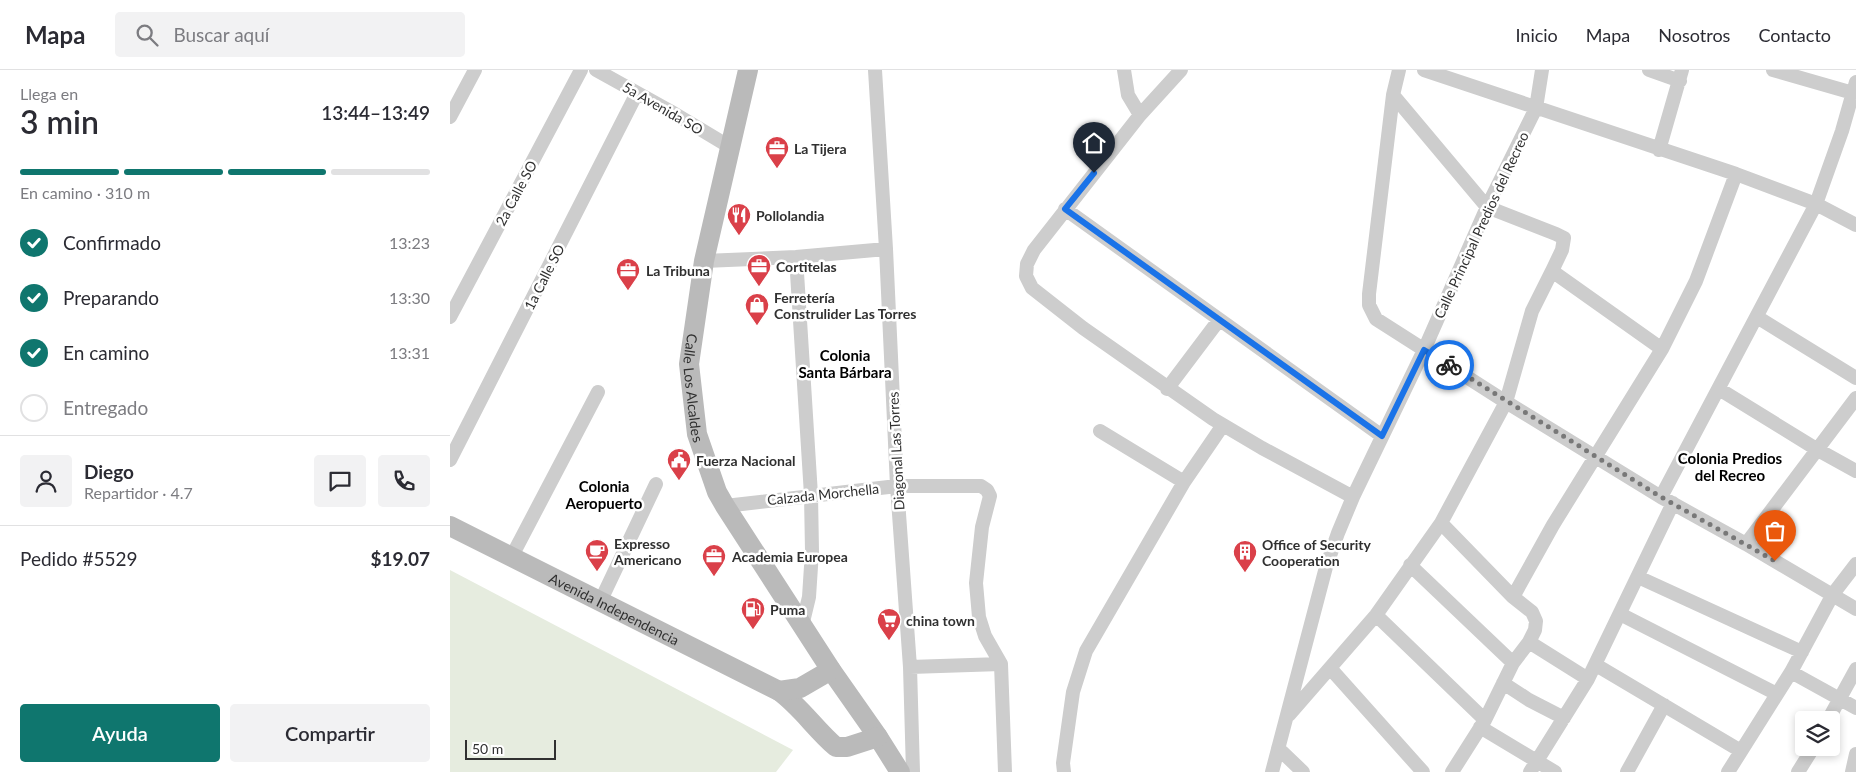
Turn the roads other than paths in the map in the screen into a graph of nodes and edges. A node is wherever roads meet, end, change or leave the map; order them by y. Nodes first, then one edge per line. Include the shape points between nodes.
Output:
1 (474, 70) edge
2 (581, 70) edge
3 (596, 70) edge
4 (748, 70) edge
5 (875, 70) edge
6 (1124, 70) edge
7 (1181, 70) edge
8 (1399, 70) edge
9 (1424, 70) edge
10 (1542, 70) edge
11 (1649, 70) edge
12 (1773, 70) edge
13 (1681, 75) edge
14 (1854, 88) edge
15 (637, 93) junction
16 (1393, 95) junction
17 (1536, 108) junction
18 (1140, 115) junction
19 (450, 117) edge
20 (730, 147) junction
21 (1660, 150) junction
22 (1736, 174) junction
23 (1816, 204) junction
24 (1487, 207) junction
25 (1065, 209) junction
26 (1856, 225) edge
27 (886, 249) junction
28 (796, 257) junction
29 (704, 261) junction
30 (1552, 271) junction
31 (450, 316) edge
32 (1757, 317) junction
33 (1219, 320) junction
34 (1662, 349) junction
35 (1424, 350) junction
36 (1856, 378) edge
37 (1167, 388) junction
38 (1718, 389) junction
39 (598, 392) dead end
40 (1856, 398) edge
41 (1506, 402) junction
42 (1223, 425) junction
43 (1100, 431) dead end
44 (1382, 436) junction
45 (1818, 450) junction
46 (1595, 456) junction
47 (450, 460) edge
48 (1856, 471) edge
49 (1184, 482) junction
50 (656, 484) dead end
51 (897, 486) junction
52 (811, 495) junction
53 (1352, 497) junction
54 (1667, 500) junction
55 (725, 506) junction
56 (1441, 523) junction
57 (450, 526) edge
58 (1746, 544) junction
59 (512, 556) junction
60 (1856, 564) edge
61 (1410, 565) junction
62 (1638, 577) junction
63 (1833, 594) junction
64 (1513, 597) junction
65 (601, 600) junction
66 (1856, 609) edge
67 (1376, 614) junction
68 (1620, 614) junction
69 (802, 626) junction
70 (1529, 642) junction
71 (1802, 652) junction
72 (1513, 663) junction
73 (1001, 664) junction
74 (1596, 664) junction
75 (910, 667) junction
76 (1330, 668) junction
77 (1856, 669) edge
78 (830, 670) junction
79 (1791, 672) junction
80 (1588, 679) junction
81 (1503, 683) junction
82 (779, 691) junction
83 (1777, 694) junction
84 (1840, 699) junction
85 (1664, 705) junction
86 (1856, 708) edge
87 (1833, 711) edge
88 (1564, 718) junction
89 (1286, 720) junction
90 (1482, 723) junction
91 (878, 737) junction
92 (1278, 748) junction
93 (1741, 751) junction
94 (1856, 754) edge
95 (1807, 756) edge
96 (1534, 766) edge
97 (900, 772) edge
98 (913, 772) edge
99 (1005, 772) edge
100 (1064, 772) edge
101 (1272, 772) edge
102 (1303, 772) edge
103 (1423, 772) edge
104 (1452, 772) edge
105 (1555, 772) edge
106 (1627, 772) edge
107 (1728, 772) edge
108 (1798, 772) edge
109 (1852, 772) edge

1 - 19 street
2 - 31 street, 2a Calle SO
3 - 15 street, 5a Avenida SO
4 - 20 main road, Calle Los Alcaldes
5 - 27 street, Diagonal Las Torres
6 - 18 street via 1128,95
7 - 18 street
8 - 16 street
9 - 17 street
10 - 17 street, Calle Principal Predios del Recreo
11 - 13 street
12 - 14 street
13 - 21 street
14 - 23 street
15 - 20 street, 5a Avenida SO
15 - 47 street, 1a Calle SO
16 - 24 street
16 - 35 street via 1369,305 1376,319
17 - 21 street
17 - 24 street, Calle Principal Predios del Recreo
18 - 25 street
20 - 29 main road, Calle Los Alcaldes
21 - 22 street
22 - 23 street
22 - 34 street via 1696,281
23 - 26 street
23 - 32 street
24 - 30 street via 1564,238
24 - 35 street, Calle Principal Predios del Recreo
25 - 33 street
25 - 37 street via 1027,264 1026,276 1032,288
27 - 28 street
27 - 51 street, Diagonal Las Torres
28 - 29 street
28 - 52 street
29 - 55 main road, Calle Los Alcaldes via 689,364 697,434
30 - 34 street
30 - 41 street via 1532,311
32 - 36 street
32 - 38 street
33 - 37 street
33 - 44 street
34 - 46 street
35 - 41 street
35 - 44 street, Calle Principal Predios del Recreo
37 - 42 street
38 - 45 street
38 - 54 street
39 - 59 street
40 - 45 street
41 - 46 street
41 - 56 street
42 - 49 street
42 - 53 street
43 - 49 street
44 - 53 street, Calle Principal Predios del Recreo
45 - 48 street
45 - 58 street
46 - 54 street
46 - 64 street
49 - 100 street via 1086,651 1073,692
50 - 65 street
51 - 52 street, Calzada Morchella
51 - 73 street, Calzada Morchella via 982,486 987,490 990,496 982,527 976,583 985,636
51 - 75 street, Diagonal Las Torres
52 - 55 street, Calzada Morchella
52 - 69 street via 809,597
53 - 89 street, Calle Principal Predios del Recreo via 1326,567
54 - 58 street
54 - 62 street
55 - 69 main road, Calle Los Alcaldes
56 - 61 street
56 - 64 street
57 - 59 main road, Avenida Independencia
58 - 63 street
59 - 65 main road, Avenida Independencia
60 - 63 street
61 - 67 street
61 - 72 street
62 - 68 street
62 - 71 street
63 - 66 street
63 - 71 street
64 - 70 street via 1532,612 1536,621
65 - 82 main road, Avenida Independencia
67 - 76 street
67 - 90 street
68 - 74 street
68 - 83 street
69 - 78 main road, Calle Los Alcaldes
70 - 72 street
70 - 80 street
71 - 79 street
72 - 81 street
73 - 75 street
73 - 99 street
74 - 80 street
74 - 85 street
75 - 98 street, Diagonal Las Torres
76 - 89 street
76 - 103 street
77 - 84 street
78 - 82 main road via 800,688
78 - 91 main road, Calle Los Alcaldes
79 - 83 street
79 - 84 street
80 - 88 street
81 - 88 street
81 - 90 street
82 - 91 main road, Avenida Independencia via 794,702 836,747 847,747
83 - 93 street
84 - 86 street
84 - 87 street
85 - 93 street
85 - 106 street
88 - 96 street
89 - 92 street, Calle Principal Predios del Recreo
90 - 96 street
90 - 104 street
91 - 97 main road, Calle Los Alcaldes
92 - 101 street, Calle Principal Predios del Recreo
92 - 102 street
93 - 107 street
94 - 109 street
95 - 108 street
96 - 105 street

